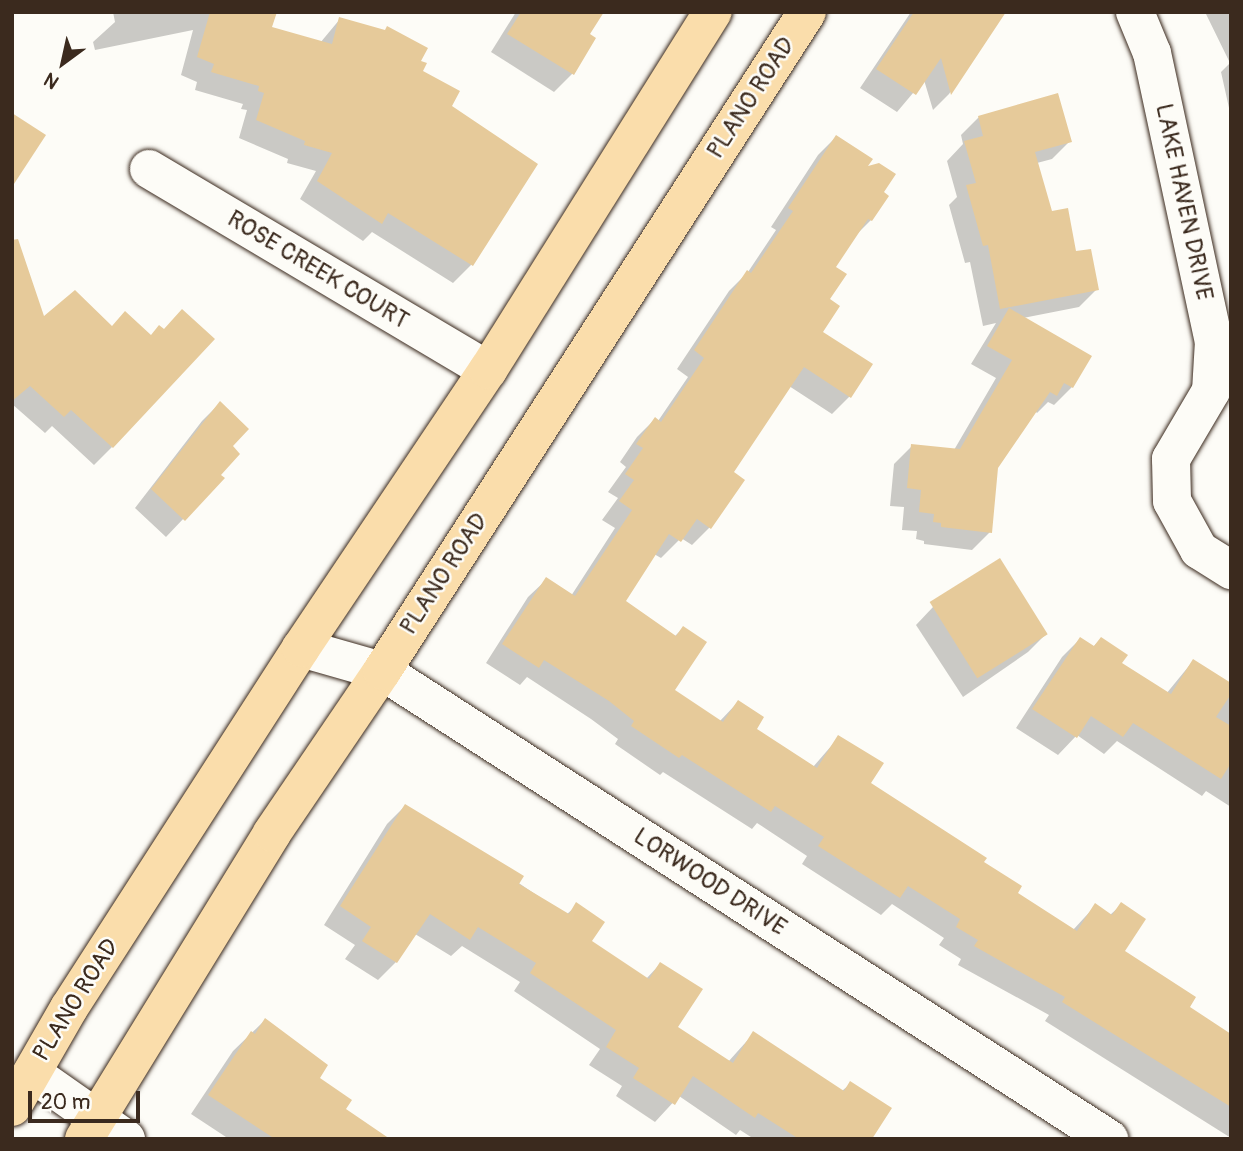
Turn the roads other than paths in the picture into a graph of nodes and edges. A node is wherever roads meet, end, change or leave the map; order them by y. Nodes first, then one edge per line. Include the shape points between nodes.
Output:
1 (713, 12) edge
2 (807, 12) edge
3 (1135, 12) edge
4 (149, 169) dead end
5 (488, 370) junction
6 (1231, 570) edge
7 (301, 648) junction
8 (382, 671) junction
9 (32, 1073) junction
10 (12, 1107) edge
11 (102, 1132) edge
12 (1109, 1139) edge

1 - 5 main road, PLANO ROAD
2 - 8 main road, PLANO ROAD
3 - 6 street, LAKE HAVEN DRIVE via 1152,53 1214,341 1211,391 1171,460 1172,501 1199,550
4 - 5 street, ROSE CREEK COURT
5 - 7 main road, PLANO ROAD
7 - 8 street, LORWOOD DRIVE
7 - 9 main road, PLANO ROAD
8 - 11 main road, PLANO ROAD via 232,896
8 - 12 street, LORWOOD DRIVE
9 - 10 main road, PLANO ROAD
9 - 11 street

